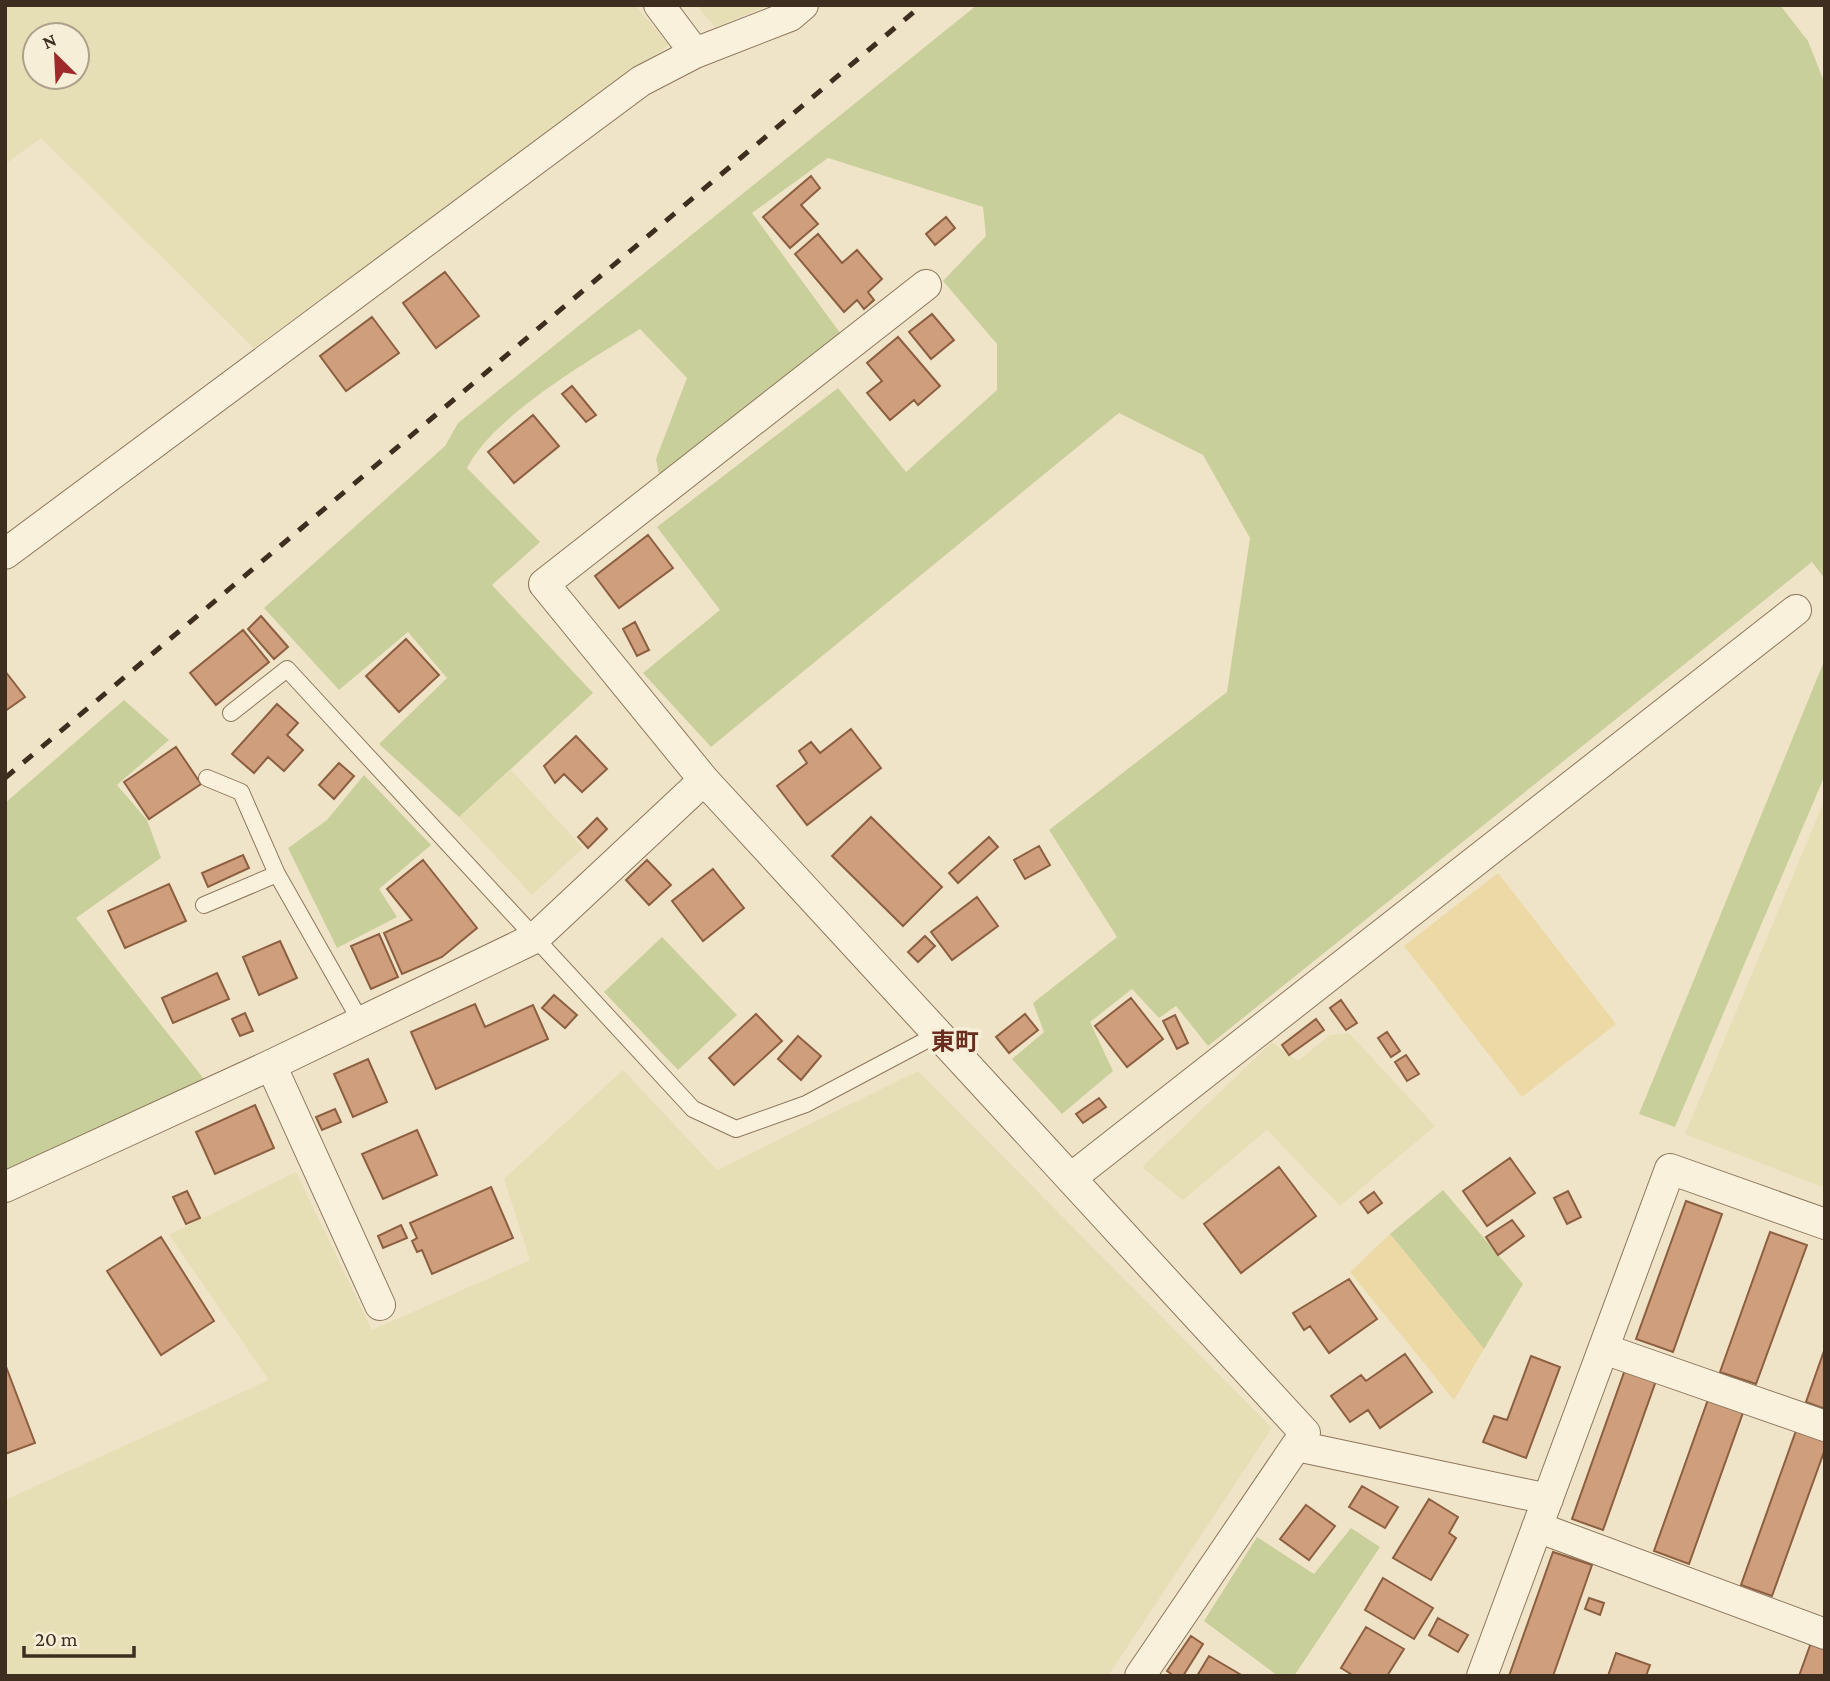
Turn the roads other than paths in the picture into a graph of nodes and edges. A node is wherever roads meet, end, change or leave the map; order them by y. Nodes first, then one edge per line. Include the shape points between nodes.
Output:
1 (659, 5) edge
2 (803, 5) edge
3 (695, 53) junction
4 (926, 285) dead end
5 (5, 554) edge
6 (1796, 610) dead end
7 (231, 713) dead end
8 (207, 778) dead end
9 (704, 780) junction
10 (277, 874) junction
11 (204, 905) dead end
12 (535, 938) junction
13 (360, 1022) junction
14 (938, 1034) junction
15 (271, 1065) junction
16 (1071, 1178) junction
17 (5, 1187) edge
18 (1825, 1224) edge
19 (380, 1305) dead end
20 (1604, 1349) junction
21 (1825, 1426) edge
22 (1297, 1446) junction
23 (1548, 1499) junction
24 (1537, 1527) junction
25 (1825, 1634) edge
26 (1140, 1676) edge
27 (1482, 1676) edge

1 - 3 street
2 - 3 street via 790,16
3 - 5 street via 641,81
4 - 9 street via 544,584
6 - 16 street
7 - 12 lane via 287,669
8 - 10 lane via 241,792
9 - 12 street
9 - 14 street
10 - 11 lane
10 - 13 lane
12 - 13 street
12 - 14 lane via 693,1109 736,1129 806,1104
13 - 15 street
14 - 16 street
15 - 17 street
15 - 19 street
16 - 22 street via 1305,1433
18 - 20 street via 1670,1169
20 - 21 street
20 - 23 street
22 - 23 street
22 - 26 street
23 - 24 street
24 - 25 street
24 - 27 street

